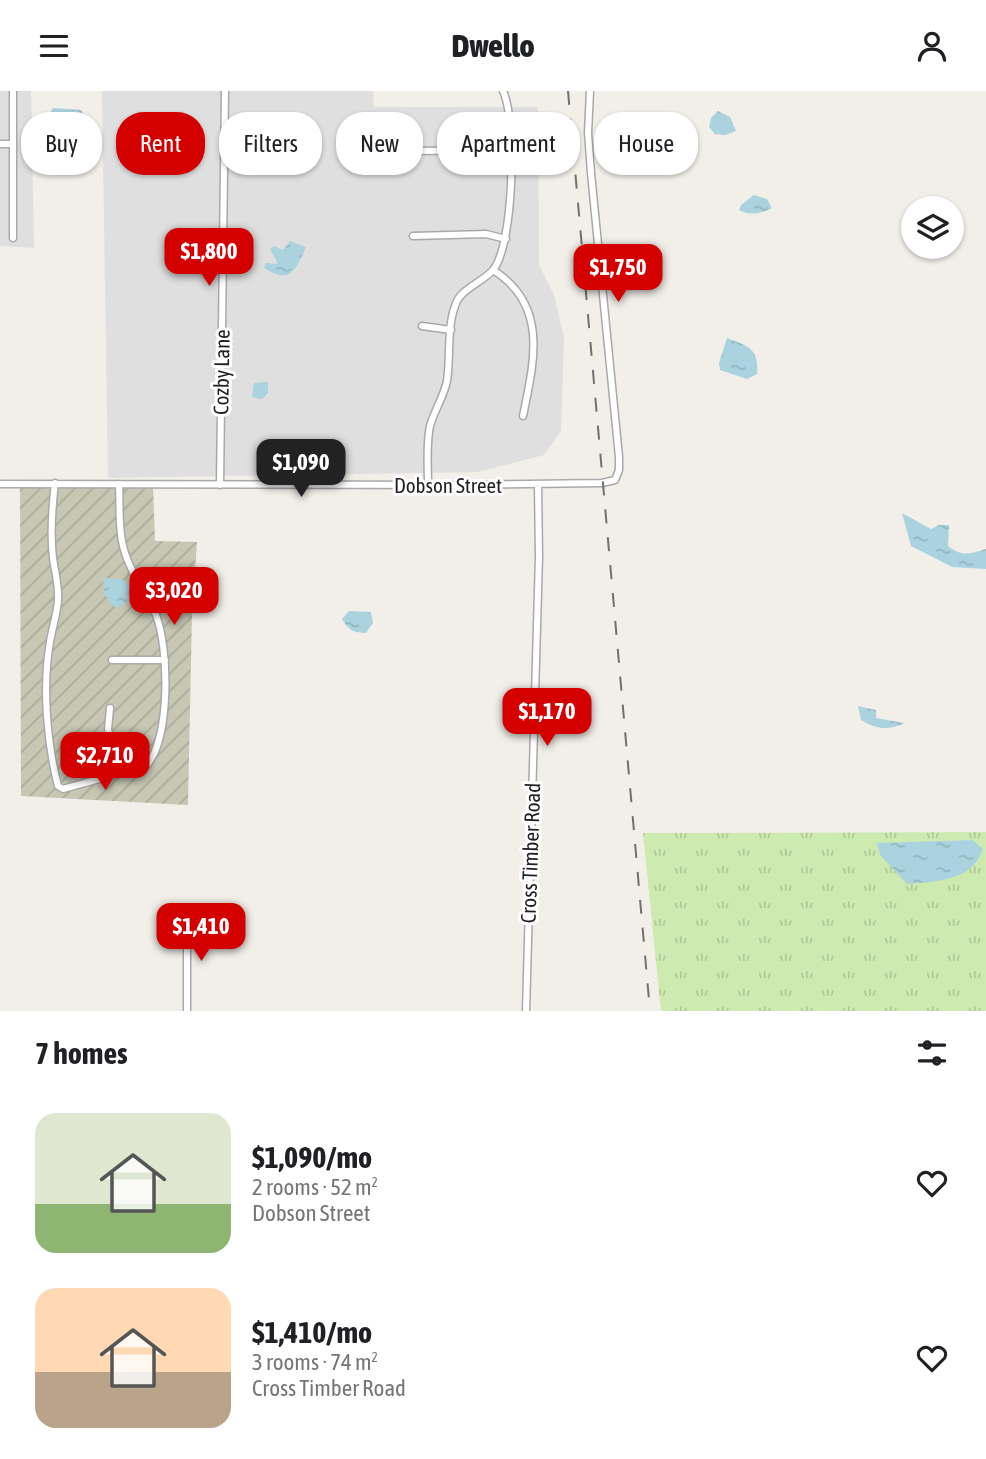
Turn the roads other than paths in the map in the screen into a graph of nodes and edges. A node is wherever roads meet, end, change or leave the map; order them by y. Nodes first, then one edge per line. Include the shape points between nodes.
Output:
1 (13, 91) edge
2 (225, 91) edge
3 (503, 91) edge
4 (590, 91) edge
5 (509, 112) edge
6 (0, 144) edge
7 (13, 144) junction
8 (510, 175) edge
9 (413, 236) dead end
10 (13, 238) dead end
11 (506, 239) junction
12 (493, 270) junction
13 (422, 326) dead end
14 (451, 330) junction
15 (523, 416) dead end
16 (55, 483) junction
17 (0, 484) edge
18 (119, 484) junction
19 (220, 485) junction
20 (429, 485) junction
21 (538, 485) junction
22 (112, 660) dead end
23 (165, 660) junction
24 (110, 708) dead end
25 (117, 775) junction
26 (187, 915) dead end
27 (187, 1011) edge
28 (526, 1011) edge

1 - 7 street
2 - 19 street, Cozby Lane
3 - 5 street
4 - 21 street, Dobson Street via 591,173 619,470 615,480 602,483
6 - 7 street
7 - 10 street
8 - 11 street
9 - 11 street via 486,234
11 - 12 street
12 - 14 street via 458,299
12 - 15 street via 508,279 527,309 534,334
13 - 14 street
14 - 20 street via 446,382 430,427
16 - 17 street, Dobson Street
16 - 18 street, Dobson Street
16 - 25 street via 52,540 58,593 49,644 50,751 61,788
18 - 19 street, Dobson Street
18 - 23 street via 123,549 155,613
19 - 20 street, Dobson Street
20 - 21 street, Dobson Street
21 - 28 street, Cross Timber Road
22 - 23 street
23 - 25 street via 162,724 151,761
24 - 25 street via 108,729
26 - 27 street

